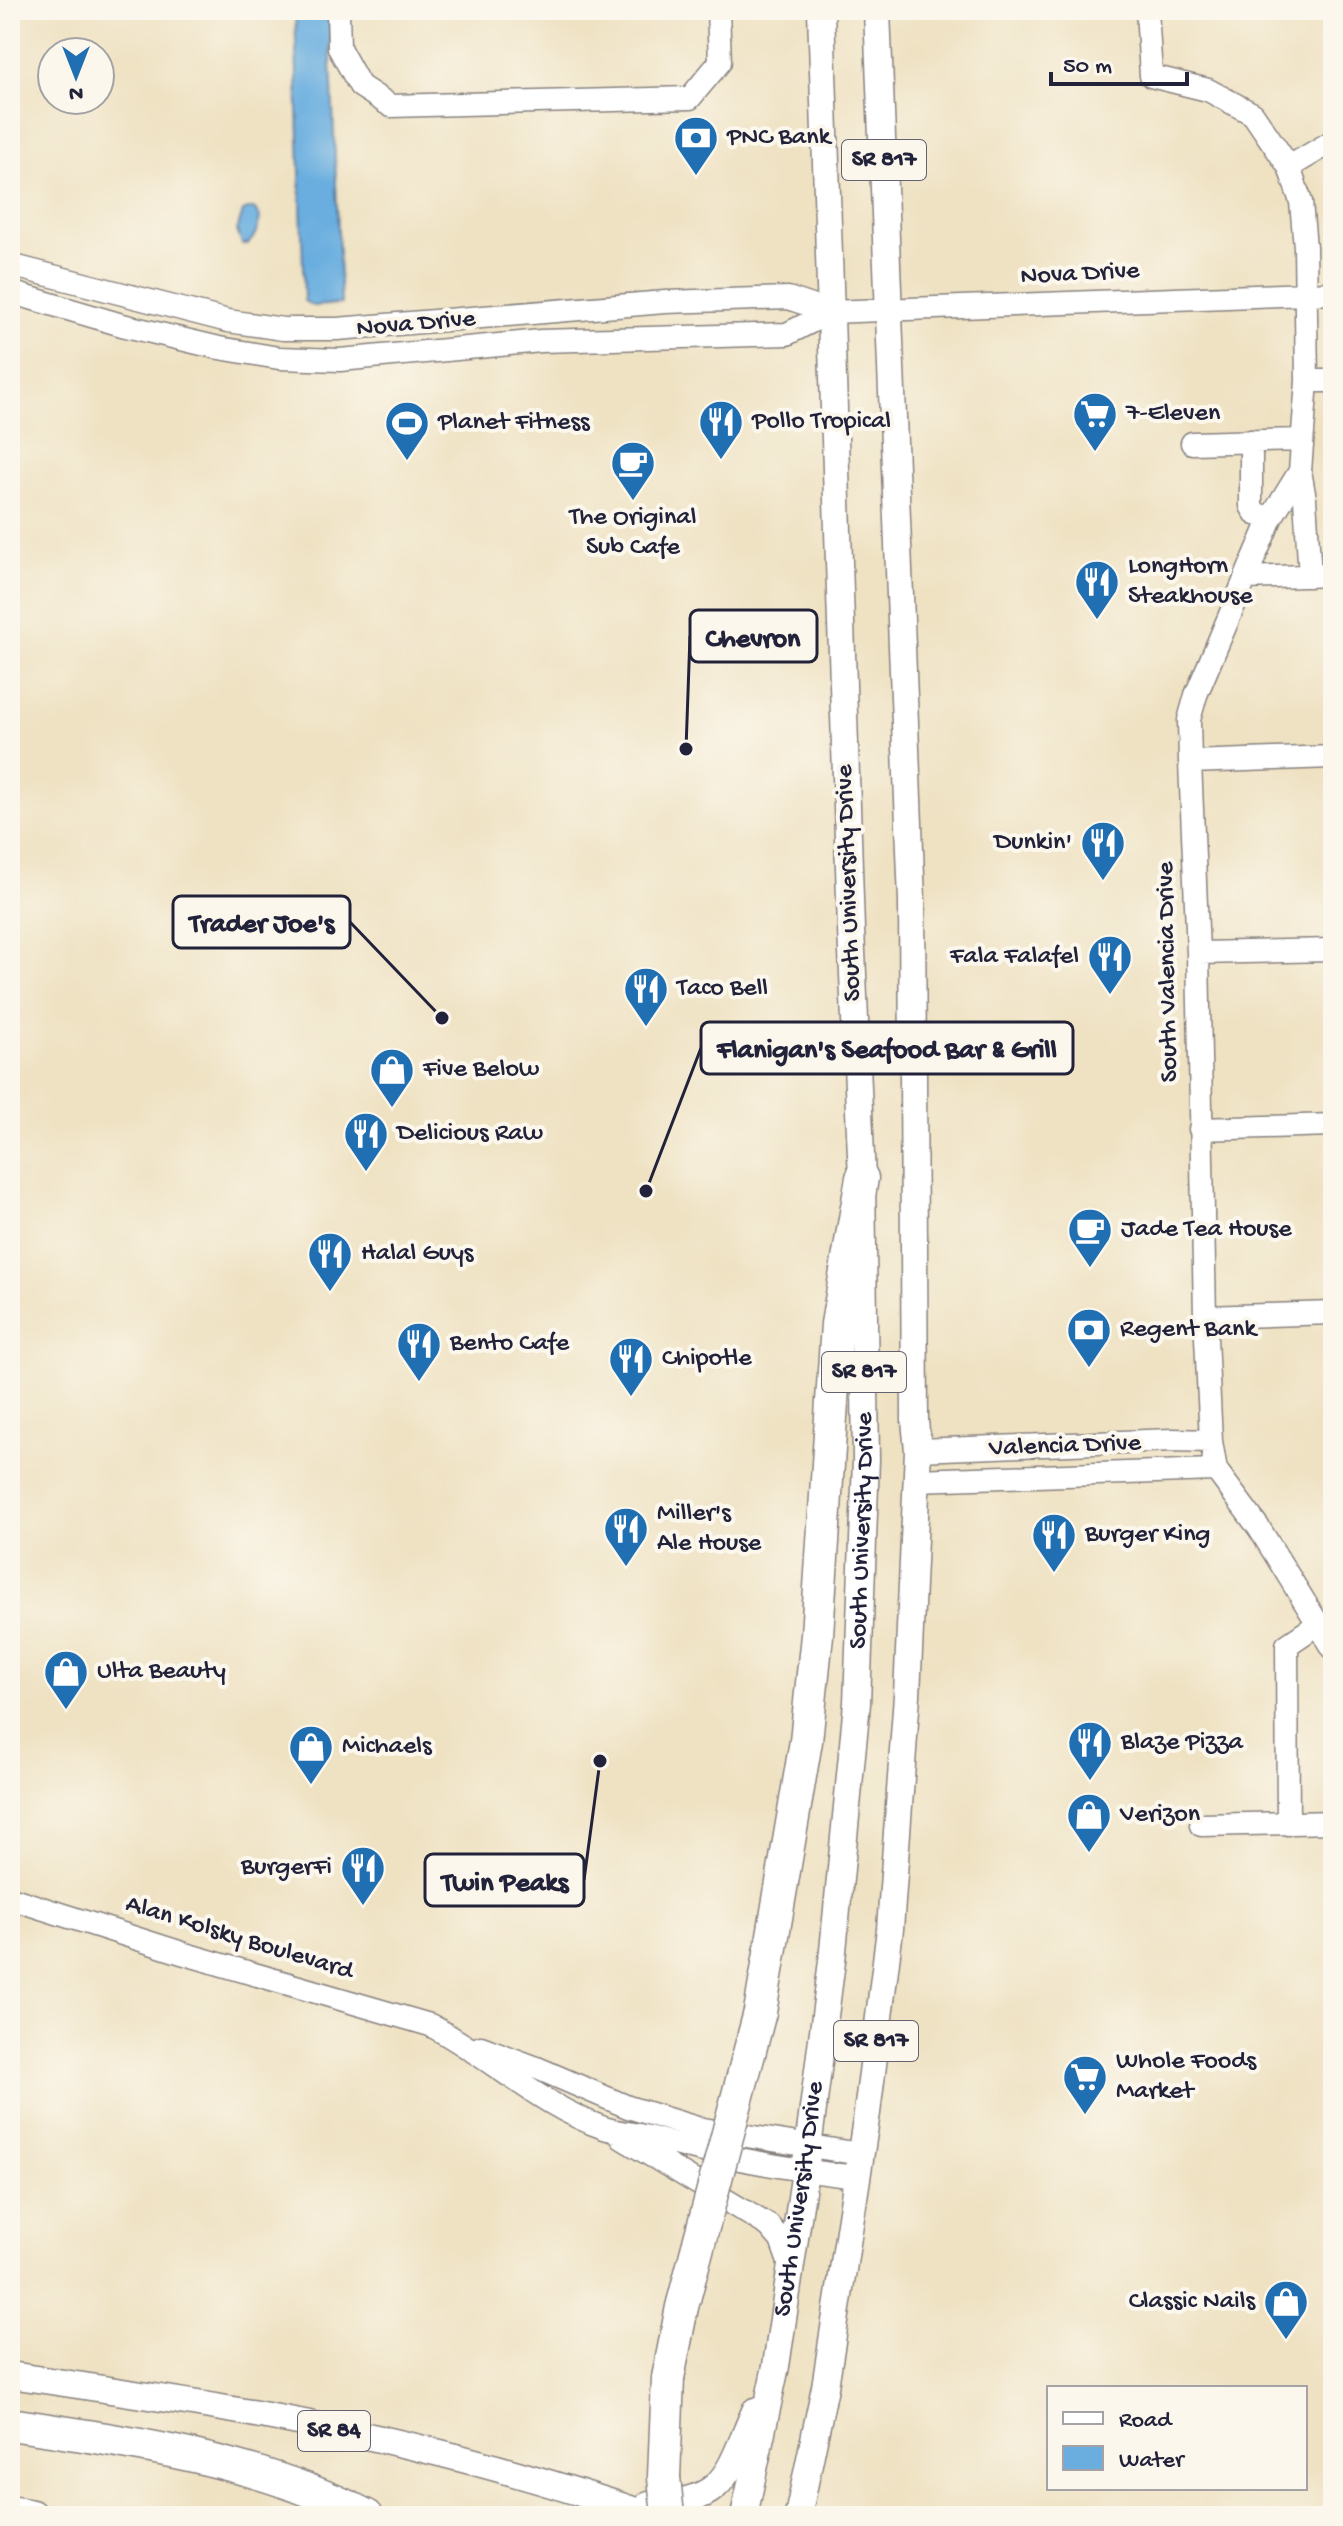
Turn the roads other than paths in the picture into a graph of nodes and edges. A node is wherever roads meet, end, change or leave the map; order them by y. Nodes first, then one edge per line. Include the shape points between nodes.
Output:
1 (338, 10) edge
2 (718, 10) edge
3 (821, 10) edge
4 (877, 10) edge
5 (1147, 10) edge
6 (1333, 141) edge
7 (1289, 167) junction
8 (20, 267) edge
9 (1333, 293) edge
10 (17, 294) edge
11 (1305, 295) junction
12 (889, 311) junction
13 (830, 312) junction
14 (228, 321) junction
15 (122, 325) junction
16 (1307, 381) junction
17 (1333, 381) edge
18 (1302, 440) junction
19 (1251, 441) junction
20 (1192, 443) dead end
21 (1300, 471) junction
22 (1271, 518) junction
23 (1333, 575) edge
24 (1310, 576) junction
25 (1247, 578) junction
26 (1333, 757) edge
27 (1190, 762) junction
28 (1333, 950) edge
29 (1198, 953) junction
30 (1333, 1125) edge
31 (1200, 1129) junction
32 (862, 1178) junction
33 (1333, 1313) edge
34 (1205, 1317) junction
35 (1211, 1441) junction
36 (918, 1450) junction
37 (1216, 1470) junction
38 (916, 1480) junction
39 (1318, 1624) junction
40 (1333, 1648) edge
41 (1333, 1822) edge
42 (1288, 1824) junction
43 (1201, 1825) dead end
44 (10, 1898) edge
45 (450, 2035) junction
46 (604, 2128) junction
47 (807, 2158) junction
48 (858, 2165) junction
49 (791, 2268) junction
50 (776, 2366) junction
51 (10, 2375) edge
52 (10, 2424) edge
53 (623, 2510) edge
54 (10, 2512) edge
55 (32, 2516) edge
56 (367, 2516) edge
57 (651, 2516) edge
58 (668, 2516) edge
59 (744, 2516) edge
60 (798, 2516) edge

1 - 2 street via 339,48 360,86 391,106 690,98 720,62
3 - 13 main road, South University Drive / SR 817
4 - 12 main road, South University Drive / SR 817
5 - 7 street, South Valencia Drive via 1151,76 1208,90 1253,114
6 - 7 street
7 - 11 street, South Valencia Drive via 1301,202
8 - 10 street
8 - 14 street, Nova Drive
9 - 11 street, Nova Drive
10 - 15 street, Nova Drive
11 - 12 street, Nova Drive
11 - 16 street, South Valencia Drive
12 - 13 street, Nova Drive
12 - 36 main road, South University Drive / SR 817 via 912,901
13 - 14 street, Nova Drive via 788,298 652,303 337,329
13 - 15 street, Nova Drive via 787,334 541,341 340,360 234,351
13 - 32 main road, South University Drive / SR 817
14 - 15 street via 160,316
16 - 17 street
16 - 18 street, South Valencia Drive
18 - 19 street
18 - 21 street, South Valencia Drive
19 - 20 street
19 - 22 street via 1251,506 1256,514
21 - 22 street, South Valencia Drive
21 - 24 street
22 - 25 street, South Valencia Drive
23 - 24 street
24 - 25 street
25 - 27 street, South Valencia Drive via 1196,695 1189,720
26 - 27 street
27 - 29 street, South Valencia Drive
28 - 29 street
29 - 31 street, South Valencia Drive
30 - 31 street
31 - 34 street, South Valencia Drive
32 - 47 main road, South University Drive / SR 817 via 866,1459 857,1703
32 - 58 highway, bridge via 837,1324 806,1741 760,2012 668,2378
33 - 34 street
34 - 35 street, South Valencia Drive
35 - 36 street, Valencia Drive
35 - 37 street, South Valencia Drive
36 - 38 main road, South University Drive / SR 817
37 - 38 street, Valencia Drive
37 - 39 street
38 - 48 main road, South University Drive / SR 817 via 896,1861
39 - 40 street
39 - 42 street via 1287,1645
41 - 42 street
42 - 43 street
44 - 45 street, Alan Kolsky Boulevard
45 - 46 street, Alan Kolsky Boulevard via 533,2092
45 - 47 street, Alan Kolsky Boulevard via 628,2107
46 - 47 street, Alan Kolsky Boulevard via 684,2148
46 - 49 street via 769,2226 781,2240
47 - 48 street, Alan Kolsky Boulevard
47 - 49 main road, South University Drive / SR 817
48 - 60 main road, South University Drive / SR 817 via 825,2387
49 - 50 main road, South University Drive / SR 817
50 - 53 main road via 719,2484 690,2501
50 - 59 main road, South University Drive / SR 817
51 - 53 main road, SR 84 via 367,2437 498,2468
52 - 56 highway via 213,2459
53 - 57 main road, SR 84
54 - 55 highway

